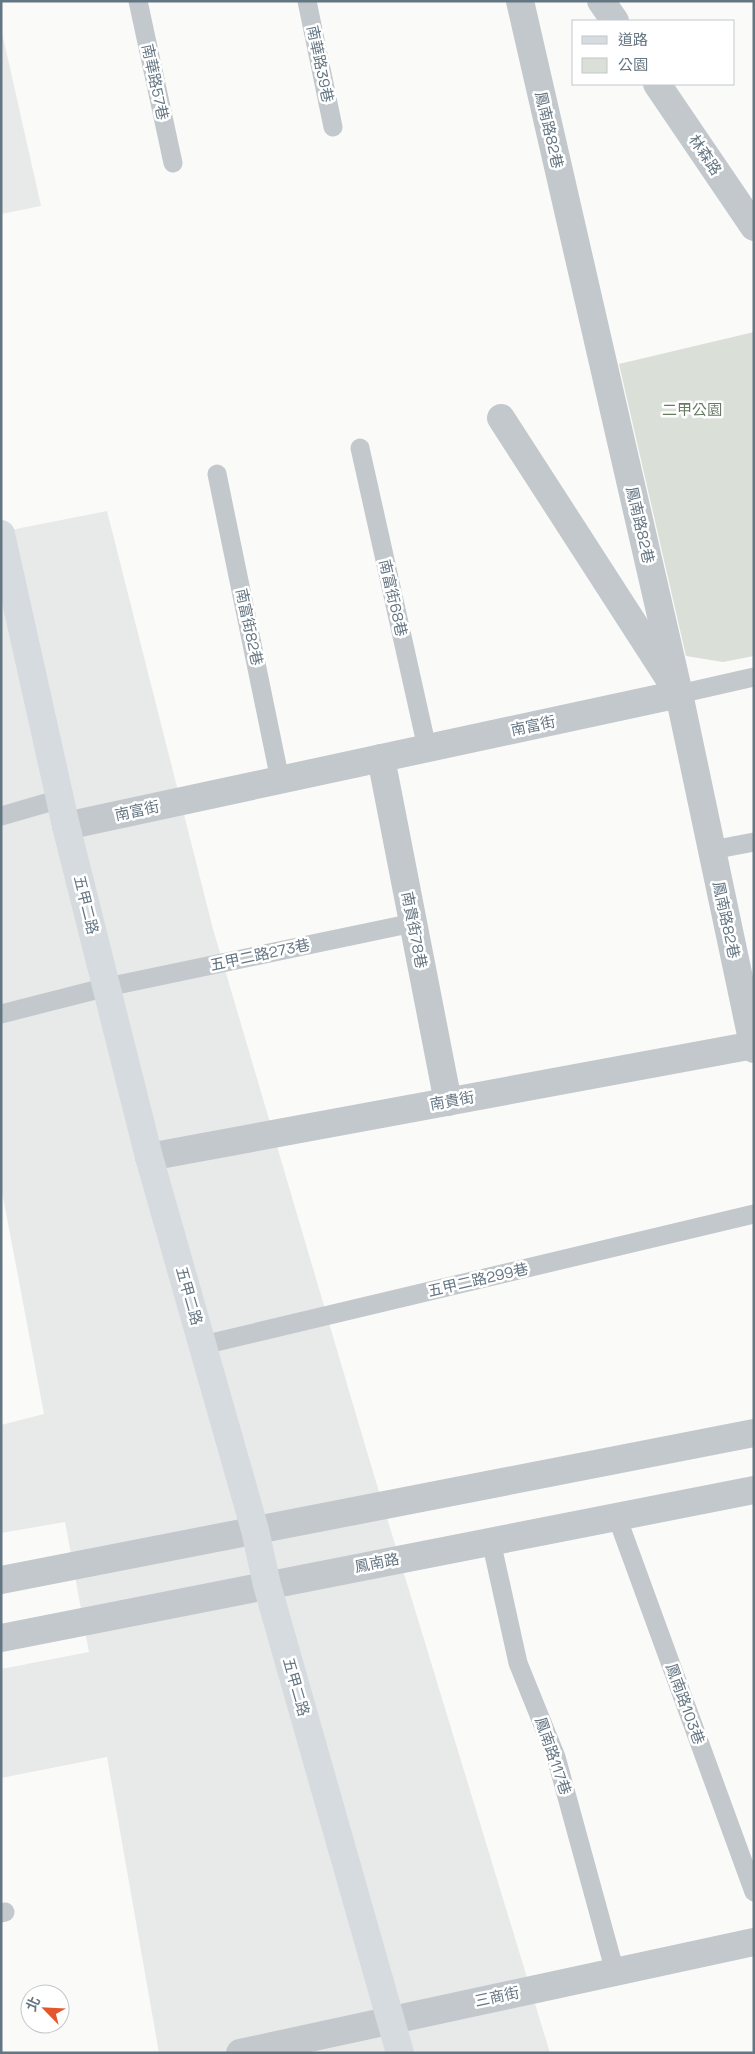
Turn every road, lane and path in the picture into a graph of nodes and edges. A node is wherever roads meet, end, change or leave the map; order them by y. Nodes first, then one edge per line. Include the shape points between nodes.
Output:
1 (138, 1) edge
2 (307, 1) edge
3 (520, 1) edge
4 (601, 1) edge
5 (614, 20) edge
6 (658, 85) edge
7 (333, 127) dead end
8 (173, 163) dead end
9 (754, 227) edge
10 (501, 418) dead end
11 (360, 448) dead end
12 (217, 474) dead end
13 (1, 534) edge
14 (754, 677) edge
15 (678, 694) junction
16 (427, 748) junction
17 (381, 758) junction
18 (280, 780) junction
19 (60, 799) junction
20 (1, 816) edge
21 (66, 826) junction
22 (754, 842) edge
23 (712, 850) junction
24 (413, 922) junction
25 (106, 987) junction
26 (1, 1014) edge
27 (753, 1047) edge
28 (448, 1102) junction
29 (149, 1157) junction
30 (754, 1214) edge
31 (203, 1345) junction
32 (754, 1433) edge
33 (754, 1490) edge
34 (617, 1517) junction
35 (255, 1530) junction
36 (491, 1541) junction
37 (1, 1580) edge
38 (267, 1585) junction
39 (1, 1638) edge
40 (754, 1892) edge
41 (754, 1942) edge
42 (615, 1972) junction
43 (391, 2020) junction
44 (240, 2053) edge
45 (400, 2053) edge

1 - 8 lane, 南華路57巷
2 - 7 lane, 南華路39巷
3 - 15 street, 鳳南路82巷
4 - 5 street
6 - 9 street, 林森路
10 - 15 street
11 - 16 lane, 南富街68巷
12 - 18 lane, 南富街82巷
13 - 19 main road, 五甲二路
14 - 15 lane
15 - 16 street, 南富街
15 - 23 street, 鳳南路82巷
16 - 17 street, 南富街
17 - 18 street, 南富街
17 - 24 street, 南貴街78巷
18 - 21 street, 南富街
19 - 20 lane
19 - 21 main road, 五甲二路
21 - 25 main road, 五甲二路
22 - 23 lane
23 - 27 street, 鳳南路82巷
24 - 25 lane, 五甲二路273巷
24 - 28 street, 南貴街78巷
25 - 26 lane, 五甲二路273巷
25 - 29 main road, 五甲二路
27 - 28 street, 南貴街
28 - 29 street, 南貴街
29 - 31 main road, 五甲二路
30 - 31 lane, 五甲二路299巷
31 - 35 main road, 五甲二路
32 - 35 street
33 - 34 street, 鳳南路
34 - 36 street, 鳳南路
34 - 40 lane, 鳳南路103巷
35 - 37 street
35 - 38 main road, 五甲二路
36 - 38 street, 鳳南路
36 - 42 lane, 鳳南路117巷 via 518,1663 556,1757
38 - 39 street, 鳳南路
38 - 43 main road, 五甲二路
41 - 42 street, 三商街
42 - 43 street, 三商街
43 - 44 street, 三商街
43 - 45 main road, 五甲二路

